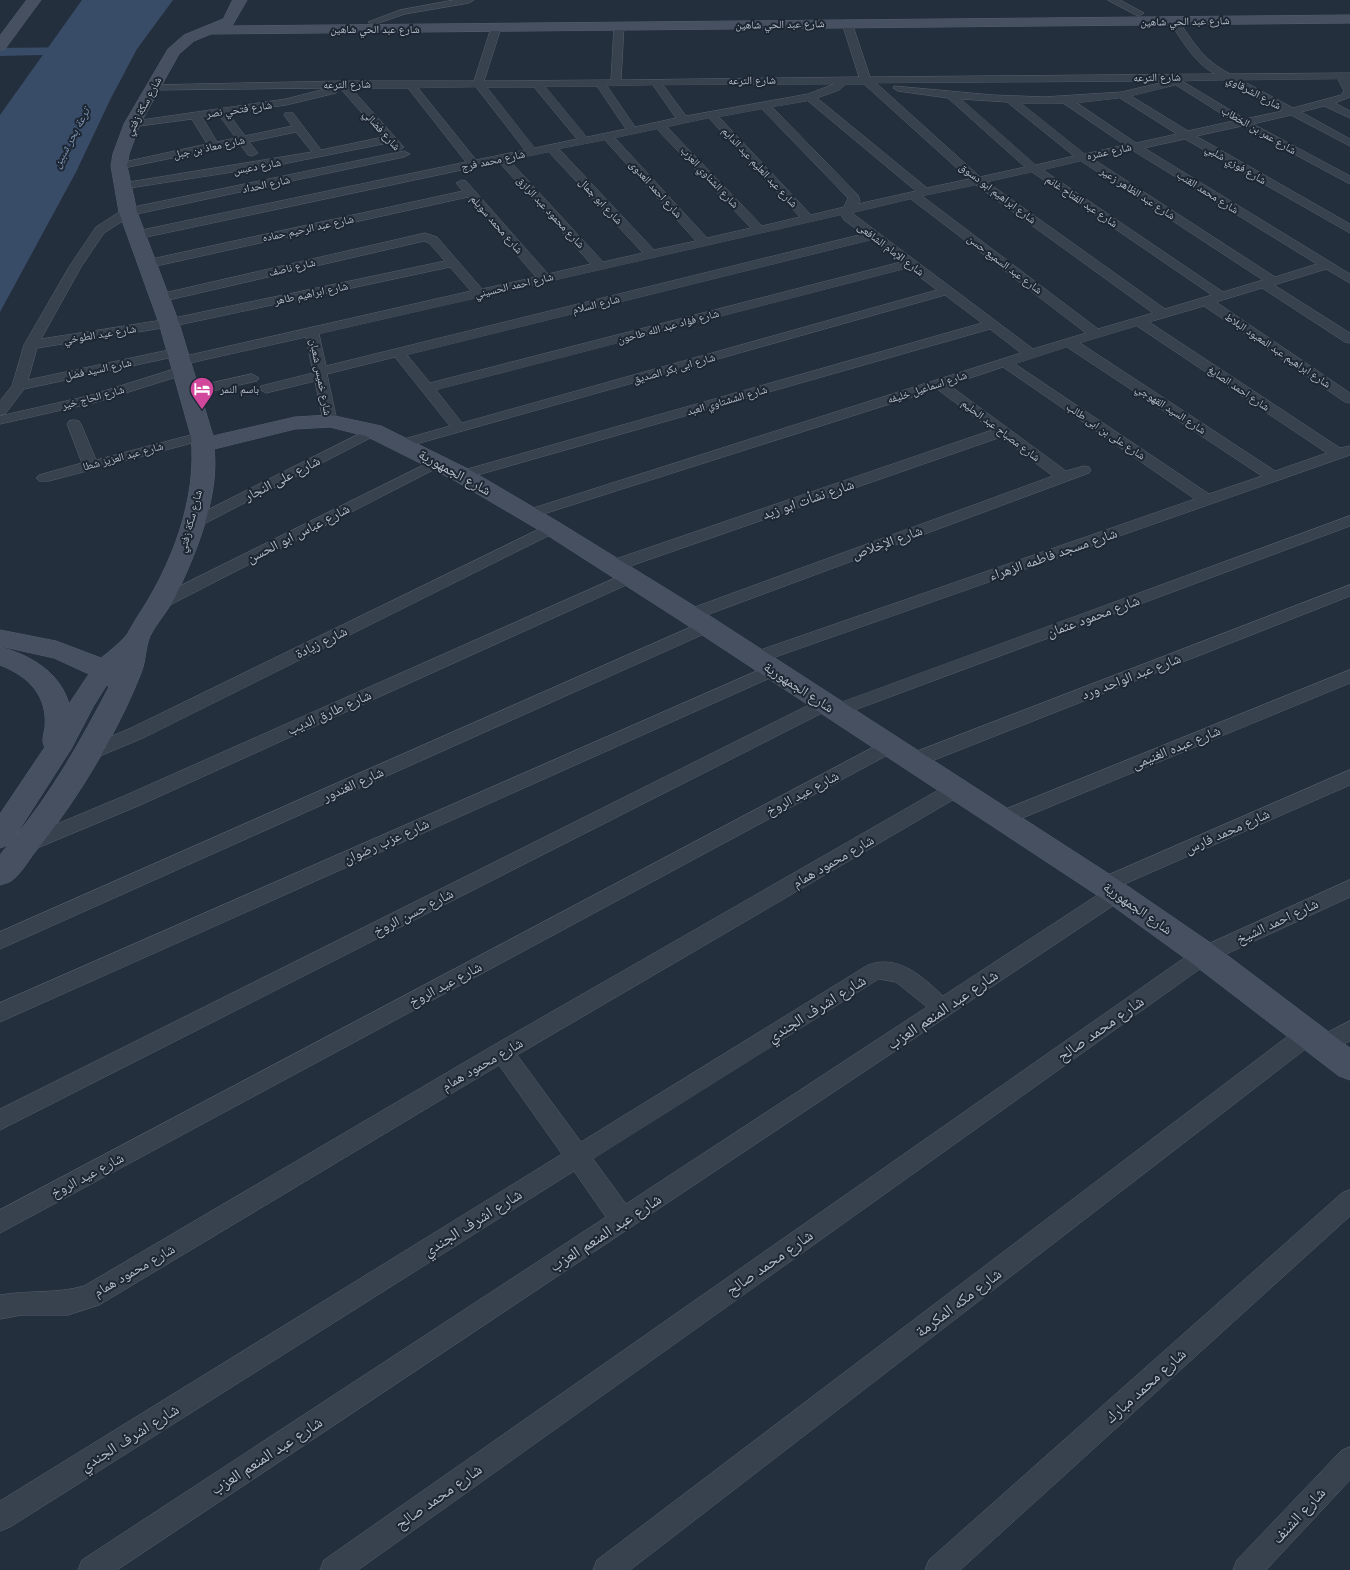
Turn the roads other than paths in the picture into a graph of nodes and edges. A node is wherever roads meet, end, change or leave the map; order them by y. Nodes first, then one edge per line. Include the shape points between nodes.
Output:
1 (34, 0) edge
2 (240, 0) edge
3 (469, 0) edge
4 (1112, 0) edge
5 (1280, 9) junction
6 (1350, 10) edge
7 (1139, 14) junction
8 (1219, 14) junction
9 (1297, 20) junction
10 (1350, 20) edge
11 (1174, 21) junction
12 (228, 22) junction
13 (373, 22) junction
14 (847, 23) junction
15 (619, 26) junction
16 (496, 28) junction
17 (211, 30) junction
18 (6, 33) edge
19 (0, 46) edge
20 (1224, 76) junction
21 (1346, 76) edge
22 (865, 79) junction
23 (845, 80) junction
24 (1173, 80) junction
25 (655, 81) junction
26 (536, 82) junction
27 (599, 82) junction
28 (616, 82) junction
29 (478, 83) junction
30 (410, 84) junction
31 (343, 86) junction
32 (153, 87) junction
33 (951, 95) junction
34 (1124, 96) junction
35 (810, 97) junction
36 (1009, 99) junction
37 (1067, 101) junction
38 (1326, 103) junction
39 (764, 105) junction
40 (222, 112) junction
41 (1291, 112) junction
42 (289, 115) dead end
43 (712, 115) junction
44 (1350, 115) edge
45 (196, 116) junction
46 (682, 120) junction
47 (1242, 122) junction
48 (132, 124) junction
49 (660, 125) junction
50 (299, 128) junction
51 (633, 130) junction
52 (1185, 134) junction
53 (608, 136) junction
54 (390, 139) junction
55 (243, 140) junction
56 (585, 141) junction
57 (1350, 142) edge
58 (214, 146) junction
59 (1133, 146) junction
60 (552, 148) junction
61 (532, 152) junction
62 (252, 153) dead end
63 (319, 154) junction
64 (1082, 157) junction
65 (501, 158) junction
66 (473, 164) junction
67 (413, 165) junction
68 (119, 166) junction
69 (1034, 168) junction
70 (450, 169) junction
71 (230, 170) junction
72 (977, 180) junction
73 (1350, 181) edge
74 (123, 186) junction
75 (237, 190) junction
76 (470, 193) junction
77 (919, 193) junction
78 (848, 210) junction
79 (128, 212) junction
80 (244, 213) junction
81 (808, 219) junction
82 (1350, 229) edge
83 (759, 230) junction
84 (137, 235) junction
85 (871, 236) junction
86 (704, 242) junction
87 (651, 254) junction
88 (453, 263) junction
89 (146, 264) junction
90 (909, 264) junction
91 (1326, 265) junction
92 (600, 266) junction
93 (1348, 275) edge
94 (545, 278) junction
95 (1268, 282) junction
96 (946, 291) junction
97 (479, 293) junction
98 (1221, 296) junction
99 (160, 298) junction
100 (1206, 301) junction
101 (1163, 314) junction
102 (1138, 321) junction
103 (169, 322) junction
104 (991, 325) junction
105 (312, 332) junction
106 (1096, 334) junction
107 (1350, 340) edge
108 (1069, 342) junction
109 (31, 345) junction
110 (400, 353) junction
111 (1031, 354) junction
112 (181, 361) junction
113 (1004, 362) junction
114 (320, 374) junction
115 (252, 378) dead end
116 (938, 383) junction
117 (19, 386) junction
118 (428, 388) junction
119 (266, 389) dead end
120 (190, 392) junction
121 (1350, 399) edge
122 (0, 411) edge
123 (0, 420) edge
124 (330, 421) junction
125 (74, 424) dead end
126 (459, 428) junction
127 (373, 431) junction
128 (1004, 431) junction
129 (203, 440) junction
130 (402, 444) junction
131 (1345, 452) edge
132 (438, 462) junction
133 (90, 464) junction
134 (1084, 470) dead end
135 (462, 474) junction
136 (1064, 477) junction
137 (1274, 477) junction
138 (44, 478) dead end
139 (1207, 500) junction
140 (530, 514) junction
141 (1350, 521) edge
142 (192, 524) junction
143 (552, 528) junction
144 (621, 571) junction
145 (1350, 590) edge
146 (158, 604) junction
147 (698, 620) junction
148 (0, 638) edge
149 (0, 654) edge
150 (764, 664) junction
151 (1350, 676) edge
152 (113, 677) junction
153 (830, 708) junction
154 (889, 746) junction
155 (54, 754) junction
156 (88, 754) junction
157 (912, 761) junction
158 (1350, 777) edge
159 (956, 789) junction
160 (1002, 819) junction
161 (0, 838) edge
162 (28, 844) junction
163 (0, 874) edge
164 (1350, 888) edge
165 (1110, 889) junction
166 (0, 941) edge
167 (1204, 955) junction
168 (943, 1009) junction
169 (0, 1013) edge
170 (1350, 1030) edge
171 (1315, 1039) junction
172 (502, 1052) junction
173 (1350, 1066) edge
174 (0, 1120) edge
175 (578, 1157) junction
176 (1350, 1201) edge
177 (623, 1220) junction
178 (0, 1222) edge
179 (0, 1308) edge
180 (1350, 1460) edge
181 (0, 1517) edge
182 (92, 1570) edge
183 (334, 1570) edge
184 (607, 1570) edge
185 (939, 1570) edge
186 (1246, 1570) edge

1 - 18 main road
2 - 12 main road
3 - 13 street via 400,9
4 - 7 street
5 - 6 main road, شارع عبد الحي شاهين
5 - 8 main road, شارع عبد الحي شاهين
5 - 9 main road
7 - 8 main road, شارع عبد الحي شاهين
7 - 13 main road, شارع عبد الحي شاهين
8 - 9 main road, شارع عبد الحي شاهين
8 - 11 main road, شارع عبد الحي شاهين
9 - 10 main road, شارع عبد الحي شاهين
11 - 14 main road, شارع عبد الحي شاهين
11 - 20 street, شارع الشرقاوي via 1200,58
12 - 13 main road, شارع عبد الحي شاهين
12 - 17 main road, شارع سكة زفتي
14 - 15 main road, شارع عبد الحي شاهين
14 - 22 street
15 - 16 main road, شارع عبد الحي شاهين
15 - 28 street
16 - 17 main road, شارع عبد الحي شاهين
16 - 29 street
17 - 32 main road, شارع سكة زفتي via 180,44
18 - 19 main road
20 - 21 street, شارع الترعه
20 - 24 street, شارع الترعه
20 - 41 street, شارع الشرقاوي
21 - 38 street, شارع عشره via 1349,91 1345,96
22 - 23 street, شارع الترعه
22 - 24 street, شارع الترعه
22 - 33 street via 904,89
22 - 72 street, شارع ابراهيم ابو دسوق
23 - 25 street, شارع الترعه
23 - 35 street, شارع محمد فرج via 835,88
24 - 34 street
24 - 47 street, شارع عمر بن الخطاب
25 - 28 street, شارع الترعه
25 - 46 street
26 - 27 street, شارع الترعه
26 - 29 street, شارع الترعه
26 - 56 street
27 - 28 street, شارع الترعه
27 - 51 street
29 - 30 street, شارع الترعه
29 - 61 street
30 - 31 street, شارع الترعه
30 - 66 street
31 - 32 street, شارع الترعه
31 - 40 street, شارع فتحي نصر via 303,99
31 - 54 street, شارع فضالي
32 - 48 main road, شارع سكة زفتي
33 - 36 street
33 - 69 street, شارع عبد الفتاح غانم
34 - 37 street
34 - 52 street, شارع فوزي شلبي
35 - 39 street, شارع محمد فرج
35 - 77 street, شارع عبد السميع حسن
36 - 37 street
36 - 64 street, شارع عبد الظاهر زعير
37 - 59 street, شارع محمد القنب
38 - 41 street, شارع عشره
38 - 44 street
39 - 43 street, شارع محمد فرج
39 - 78 street, شارع الإمام الشافعى via 854,197
40 - 45 street, شارع فتحي نصر
40 - 55 street
41 - 47 street, شارع عشره
41 - 57 street, شارع الشرقاوي
42 - 50 street
43 - 46 street, شارع محمد فرج
43 - 81 street, شارع عبد العليم عبد الدايم
45 - 48 street, شارع فتحي نصر
45 - 58 street
46 - 49 street, شارع محمد فرج
47 - 52 street, شارع عشره
47 - 73 street, شارع عمر بن الخطاب
48 - 68 main road, شارع سكة زفتي
49 - 51 street, شارع محمد فرج
49 - 83 street, شارع الشناوي العزب
50 - 55 street, شارع معاذ بن جبل
50 - 63 street
51 - 53 street, شارع محمد فرج
52 - 59 street, شارع عشره
52 - 82 street, شارع فوزي شلبي
53 - 56 street, شارع محمد فرج
53 - 86 street, شارع احمد العدوى
54 - 63 street, شارع دعبس
54 - 67 street, شارع فضالي
55 - 58 street, شارع معاذ بن جبل
55 - 62 street
56 - 60 street, شارع محمد فرج
58 - 68 street, شارع معاذ بن جبل
59 - 64 street, شارع عشره
59 - 91 street, شارع محمد القنب
60 - 61 street, شارع محمد فرج
60 - 87 street, شارع ابو جمال
61 - 65 street, شارع محمد فرج
63 - 71 street, شارع دعبس
64 - 69 street, شارع عشره
64 - 95 street, شارع عبد الظاهر زعير
65 - 66 street, شارع محمد فرج
65 - 92 street, شارع محمود عبد الرازق
66 - 70 street, شارع محمد فرج
67 - 70 street, شارع محمد فرج
67 - 75 street, شارع الحداد
67 - 80 street, شارع محمد فرج
68 - 74 main road, شارع سكة زفتي
69 - 72 street, شارع عشره
69 - 98 street, شارع عبد الفتاح غانم
70 - 76 street, شارع محمد سويلم
71 - 74 street, شارع دعبس
71 - 75 street
72 - 77 street, شارع عشره
72 - 101 street, شارع ابراهيم ابو دسوق
74 - 79 main road, شارع سكة زفتي
75 - 79 street, شارع الحداد
75 - 80 street
76 - 89 street, شارع عبد الرحيم حماده
76 - 94 street, شارع محمد سويلم
77 - 78 street, شارع عشره
77 - 106 street, شارع عبد السميع حسن
78 - 81 street, شارع احمد الحسيني
78 - 85 street, شارع الإمام الشافعى via 848,217
79 - 84 main road, شارع سكة زفتي
79 - 109 street via 95,236
80 - 84 street, شارع محمد فرج
81 - 83 street, شارع احمد الحسيني
83 - 86 street, شارع احمد الحسيني
84 - 89 main road, شارع سكة زفتي
85 - 90 street, شارع الإمام الشافعى
85 - 110 street, شارع السلام
86 - 87 street, شارع احمد الحسيني
87 - 92 street, شارع احمد الحسيني
88 - 97 street
88 - 99 street, شارع ناصف via 434,240 425,237
88 - 103 street, شارع ابراهيم طاهر
89 - 99 main road, شارع سكة زفتي
90 - 96 street, شارع الإمام الشافعى
90 - 118 street, شارع فؤاد عبد الله طاحون
91 - 93 street, شارع محمد القنب
91 - 95 street, شارع اسماعيل خليفه
92 - 94 street, شارع احمد الحسيني
94 - 97 street, شارع احمد الحسيني
95 - 98 street, شارع اسماعيل خليفه
95 - 107 street, شارع عبد الظاهر زعير
96 - 104 street, شارع الإمام الشافعى
96 - 126 street, شارع ابى بكر الصديق
97 - 105 street, شارع احمد الحسيني
98 - 100 street, شارع اسماعيل خليفه
99 - 103 main road, شارع سكة زفتي
100 - 101 street, شارع اسماعيل خليفه
100 - 121 street, شارع ابراهيم عبد المعبود البلاط
101 - 102 street, شارع اسماعيل خليفه
102 - 106 street, شارع اسماعيل خليفه
102 - 131 street, شارع احمد الصايغ
103 - 109 street, شارع عيد الطوخي
103 - 112 main road, شارع سكة زفتي
104 - 111 street, شارع الإمام الشافعى
104 - 135 street, شارع الششتاوي العبد
105 - 112 street, شارع احمد الحسيني
105 - 114 street, شارع خميس شعبان
106 - 108 street, شارع اسماعيل خليفه
108 - 111 street, شارع اسماعيل خليفه
108 - 137 street, شارع السيد القهوجي
109 - 117 street
110 - 114 street, شارع السلام
110 - 118 street
111 - 113 street, شارع اسماعيل خليفه
112 - 117 street, شارع السيد فضل
112 - 120 main road, شارع سكة زفتي
112 - 123 street, شارع الحاج خير via 92,399
113 - 116 street, شارع اسماعيل خليفه
113 - 139 street, شارع على بن ابى طالب
114 - 119 street, شارع السلام
114 - 124 street, شارع خميس شعبان
115 - 120 street
116 - 128 street, شارع مصباح عبد الحليم
116 - 140 street, شارع اسماعيل خليفه
117 - 122 street
118 - 126 street
120 - 129 main road, شارع سكة زفتي
124 - 127 main road, شارع الجمهورية
124 - 129 main road, شارع الجمهورية via 294,423
125 - 133 street
126 - 130 street, شارع ابى بكر الصديق
127 - 130 main road, شارع الجمهورية
127 - 142 street, شارع على النجار
128 - 136 street, شارع مصباح عبد الحليم
128 - 144 street, شارع نشأت ابو زيد
129 - 133 street, شارع عبد العزيز شطا
129 - 142 main road, شارع سكة زفتي via 199,492
130 - 132 main road, شارع الجمهورية
131 - 137 street, شارع مسجد فاطمه الزهراء
132 - 135 main road, شارع الجمهورية
132 - 146 street, شارع عباس ابو الحسن
133 - 138 street, شارع عبد العزيز شطا
134 - 136 street, شارع الإخلاص
135 - 140 main road, شارع الجمهورية
136 - 147 street, شارع الإخلاص
137 - 139 street, شارع مسجد فاطمه الزهراء
139 - 150 street, شارع مسجد فاطمه الزهراء
140 - 143 main road, شارع الجمهورية
141 - 153 street, شارع محمود عثمان
142 - 146 main road, شارع سكة زفتي via 184,550
143 - 144 main road, شارع الجمهورية
143 - 156 street, شارع زيادة via 137,733
144 - 147 main road, شارع الجمهورية
144 - 162 street, شارع طارق الديب via 140,797
145 - 157 street, شارع عبد الواحد ورد
146 - 152 main road, شارع سكة زفتي via 136,641 132,663
147 - 150 main road, شارع الجمهورية
147 - 166 street, شارع الغندور
148 - 152 main road via 54,649
149 - 155 main road via 33,671 55,697 59,731
150 - 153 main road, شارع الجمهورية
150 - 169 street, شارع عزب رضوان
151 - 160 street, شارع عبده الغنيمى
152 - 155 main road via 80,705
152 - 156 main road, شارع سكة زفتي
153 - 154 main road, شارع الجمهورية
153 - 174 street, شارع حسن الروخ
154 - 157 main road, شارع الجمهورية
154 - 178 street, شارع عيد الروخ
155 - 161 main road
156 - 162 main road, شارع سكة زفتي
157 - 159 main road, شارع الجمهورية
158 - 165 street, شارع محمد فارس
159 - 160 main road, شارع الجمهورية
159 - 172 street, شارع محمود همام
160 - 165 main road, شارع الجمهورية
162 - 163 main road, شارع سكة زفتي
164 - 167 street, شارع احمد الشيخ
165 - 167 main road, شارع الجمهورية
165 - 168 street, شارع عبد المنعم العزب
167 - 171 main road, شارع الجمهورية
167 - 183 street, شارع محمد صالح
168 - 175 street, شارع اشرف الجندي via 900,972 875,971
168 - 177 street, شارع عبد المنعم العزب
170 - 171 street, شارع مكه المكرمة
171 - 173 main road, شارع الجمهورية
171 - 184 street, شارع مكه المكرمة
172 - 175 street
172 - 179 street, شارع محمود همام via 90,1296 68,1303 22,1302
175 - 177 street
175 - 181 street, شارع اشرف الجندي
176 - 185 street, شارع محمد مبارك
177 - 182 street, شارع عبد المنعم العزب
180 - 186 street, شارع الشنف

